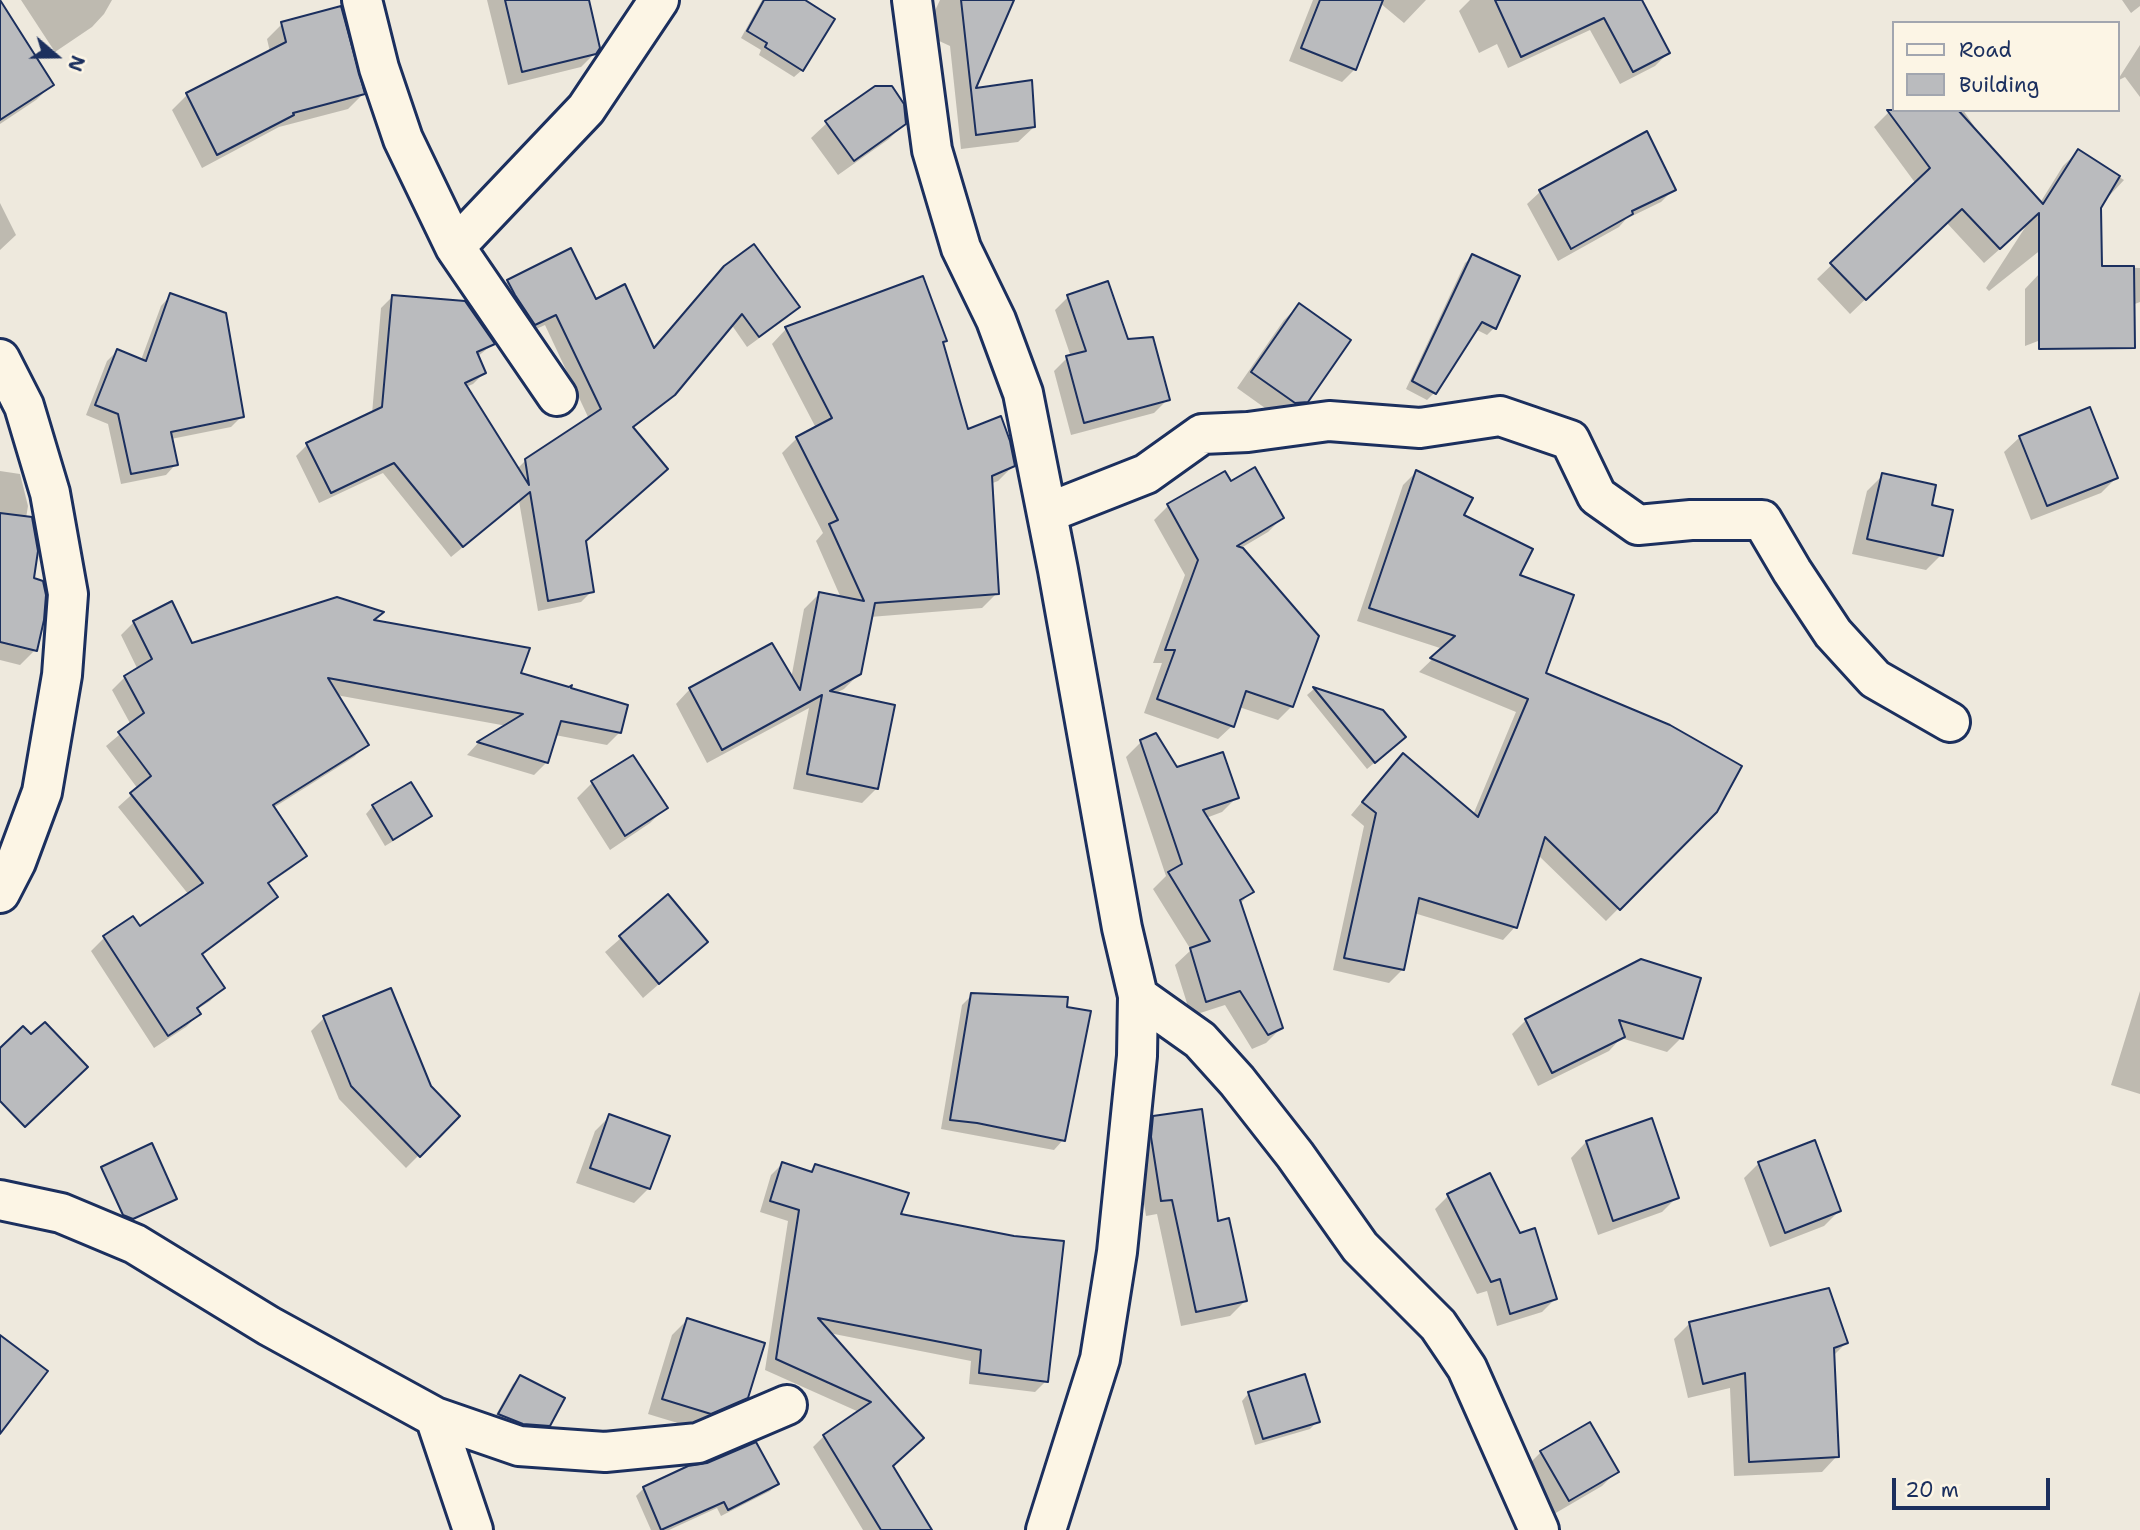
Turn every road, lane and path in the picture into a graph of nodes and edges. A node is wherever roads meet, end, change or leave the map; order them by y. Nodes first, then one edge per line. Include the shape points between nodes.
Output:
1 (362, 0) edge
2 (659, 0) edge
3 (912, 0) edge
4 (455, 247) junction
5 (0, 359) edge
6 (557, 396) dead end
7 (1047, 513) junction
8 (1950, 722) dead end
9 (0, 893) edge
10 (1138, 996) junction
11 (0, 1200) edge
12 (787, 1405) dead end
13 (435, 1417) junction
14 (473, 1530) edge
15 (1046, 1530) edge
16 (1539, 1530) edge

1 - 4 street via 403,139
2 - 4 street via 586,109
3 - 7 street via 932,150 961,248 996,320 1023,393
4 - 6 street
5 - 9 street via 24,406 50,493 68,594 62,675 42,792
7 - 8 street via 1146,474 1202,434 1329,421 1420,428 1500,416 1570,440 1597,496 1638,525 1762,520 1833,633 1875,679
7 - 10 street
10 - 15 street via 1137,1056 1117,1252 1100,1359
10 - 16 street via 1200,1040 1295,1155 1360,1247 1438,1325 1467,1368
11 - 13 street via 61,1213 135,1244 269,1326
12 - 13 street via 698,1443 606,1452 519,1446
13 - 14 street

